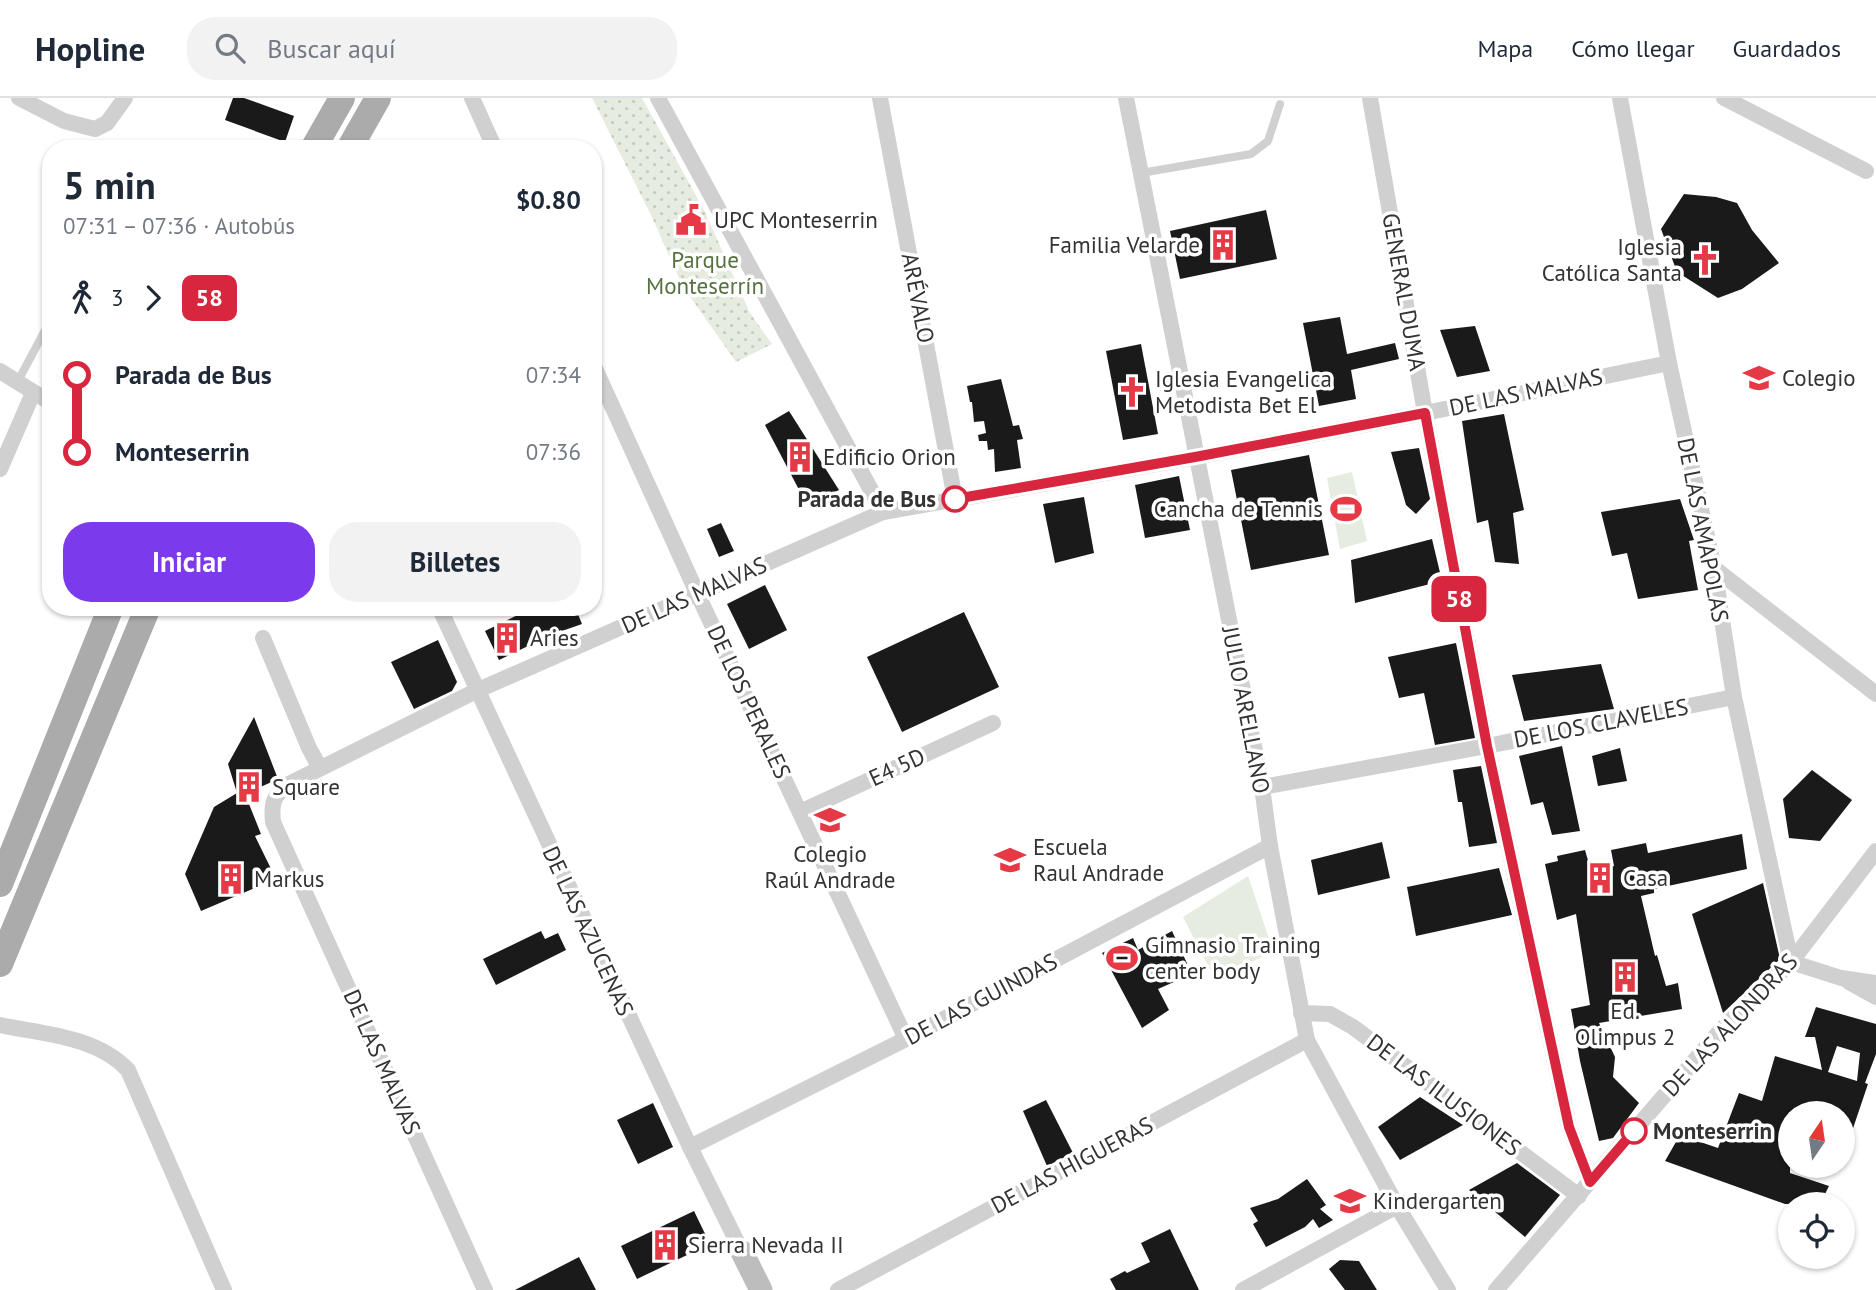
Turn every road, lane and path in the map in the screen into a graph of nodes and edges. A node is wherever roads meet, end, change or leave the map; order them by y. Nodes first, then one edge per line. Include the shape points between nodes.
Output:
1 (19, 98) edge
2 (125, 98) edge
3 (342, 98) edge
4 (378, 98) edge
5 (472, 98) edge
6 (658, 98) edge
7 (880, 98) edge
8 (1126, 98) edge
9 (1370, 98) edge
10 (1620, 98) edge
11 (1724, 98) edge
12 (1280, 104) dead end
13 (318, 140) edge
14 (354, 140) edge
15 (491, 140) edge
16 (1866, 171) dead end
17 (1141, 173) junction
18 (42, 336) edge
19 (1669, 363) junction
20 (0, 370) edge
21 (18, 381) junction
22 (602, 384) edge
23 (33, 393) junction
24 (42, 398) edge
25 (1425, 413) junction
26 (1195, 457) junction
27 (0, 469) edge
28 (955, 499) junction
29 (883, 512) junction
30 (1714, 569) junction
31 (697, 593) junction
32 (107, 616) edge
33 (144, 616) edge
34 (443, 616) edge
35 (263, 638) dead end
36 (1873, 684) edge
37 (476, 691) junction
38 (1734, 696) junction
39 (993, 723) dead end
40 (1487, 746) junction
41 (320, 768) junction
42 (1262, 787) junction
43 (800, 812) junction
44 (1270, 846) junction
45 (1876, 851) edge
46 (0, 884) edge
47 (1791, 962) junction
48 (0, 964) edge
49 (1841, 978) junction
50 (1876, 983) edge
51 (1876, 997) edge
52 (1301, 1013) junction
53 (0, 1025) edge
54 (906, 1038) junction
55 (1307, 1040) junction
56 (690, 1147) junction
57 (1590, 1182) junction
58 (1579, 1196) junction
59 (1397, 1206) junction
60 (742, 1252) junction
61 (224, 1290) edge
62 (485, 1290) edge
63 (741, 1290) edge
64 (761, 1290) edge
65 (838, 1290) edge
66 (1243, 1290) edge
67 (1448, 1290) edge
68 (1496, 1290) edge

1 - 2 street via 74,125 95,129 107,123
3 - 13 main road
4 - 14 main road
5 - 15 street
6 - 29 street
7 - 28 street, ARÉVALO
8 - 17 street, JULIO ARELLANO
9 - 25 street, GENERAL DUMA
10 - 19 street, DE LAS AMAPOLAS
11 - 16 street
12 - 17 lane via 1268,141 1251,154
17 - 26 street, JULIO ARELLANO
18 - 21 lane
19 - 25 street, DE LAS MALVAS
19 - 30 street, DE LAS AMAPOLAS
20 - 21 street
21 - 23 street
22 - 31 street, DE LOS PERALES
23 - 24 street
23 - 27 street
25 - 26 street, DE LAS MALVAS
25 - 40 street, GENERAL DUMA
26 - 28 street, DE LAS MALVAS
26 - 42 street, JULIO ARELLANO
28 - 29 street, DE LAS MALVAS
29 - 31 street, DE LAS MALVAS
30 - 36 street
30 - 38 street, DE LAS AMAPOLAS
31 - 37 street, DE LAS MALVAS
31 - 43 street, DE LOS PERALES
32 - 46 main road
33 - 48 main road
34 - 37 street, DE LAS AZUCENAS
35 - 41 street
37 - 41 street, DE LAS MALVAS
37 - 56 street, DE LAS AZUCENAS
38 - 40 street, DE LOS CLAVELES
38 - 47 street, DE LAS AMAPOLAS
39 - 43 street, E4 5D
40 - 42 street, DE LOS CLAVELES
40 - 57 street, GENERAL DUMA via 1569,1127
41 - 62 street, DE LAS MALVAS via 273,798 273,822
42 - 44 street, JULIO ARELLANO
43 - 54 street, DE LOS PERALES
44 - 52 street, JULIO ARELLANO
44 - 54 street, DE LAS GUINDAS
45 - 47 street, DE LAS ALONDRAS
47 - 49 street
47 - 57 street, DE LAS ALONDRAS via 1721,1030
49 - 50 street
49 - 51 street
52 - 55 street, JULIO ARELLANO
52 - 58 street, DE LAS ILUSIONES via 1330,1014 1353,1027
53 - 61 street via 96,1047 128,1070
54 - 56 street, DE LAS GUINDAS
55 - 59 street, JULIO ARELLANO
55 - 65 street, DE LAS HIGUERAS
56 - 60 street, DE LAS AZUCENAS
57 - 58 street, DE LAS ALONDRAS
58 - 68 street, DE LAS ALONDRAS
59 - 66 street
59 - 67 street, JULIO ARELLANO
60 - 63 street, DE LAS AZUCENAS
60 - 64 street, DE LAS AZUCENAS

